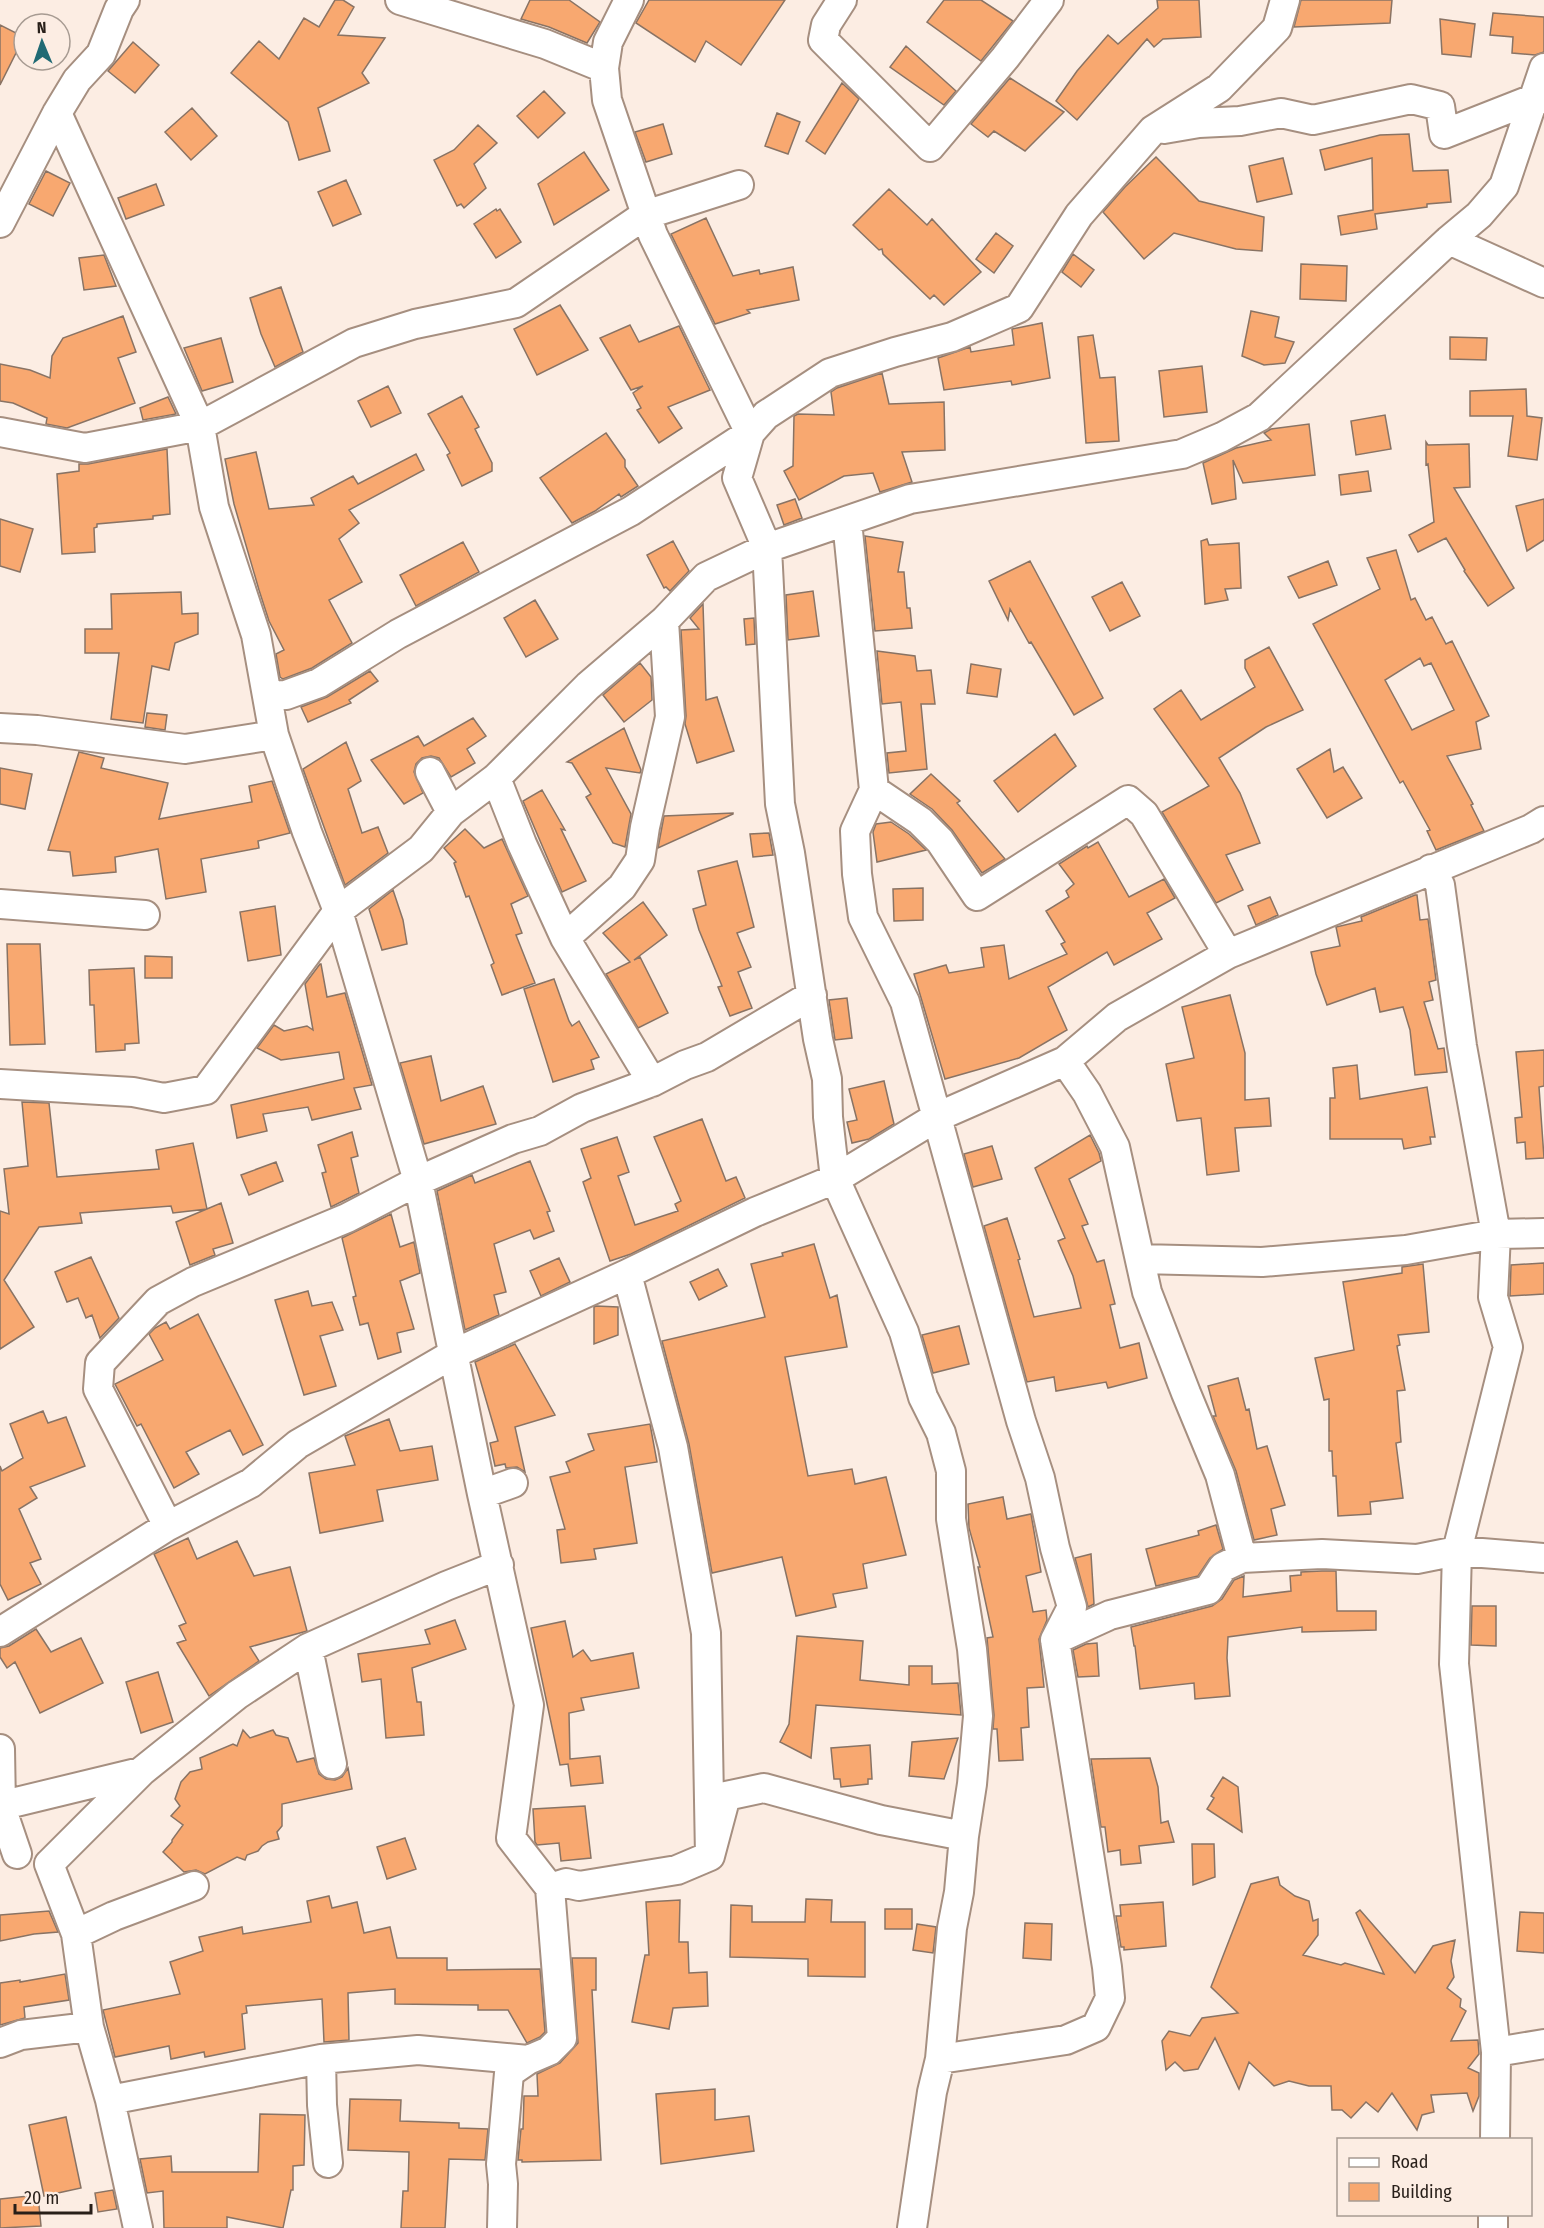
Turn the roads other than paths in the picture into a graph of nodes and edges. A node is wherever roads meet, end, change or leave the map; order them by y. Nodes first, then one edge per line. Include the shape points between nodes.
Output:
1 (125, 0) edge
2 (400, 0) edge
3 (629, 0) edge
4 (842, 0) edge
5 (1049, 0) edge
6 (1285, 0) edge
7 (604, 68) junction
8 (1544, 68) edge
9 (1539, 99) edge
10 (57, 113) junction
11 (1154, 130) junction
12 (739, 184) dead end
13 (645, 215) junction
14 (0, 224) edge
15 (1449, 240) junction
16 (1544, 283) edge
17 (200, 426) junction
18 (0, 432) edge
19 (750, 433) junction
20 (847, 521) junction
21 (767, 548) junction
22 (664, 621) junction
23 (267, 696) junction
24 (0, 728) edge
25 (274, 735) junction
26 (430, 772) dead end
27 (496, 778) junction
28 (874, 790) junction
29 (451, 812) junction
30 (1544, 821) edge
31 (1431, 869) junction
32 (0, 904) edge
33 (338, 911) junction
34 (145, 915) dead end
35 (565, 938) junction
36 (1228, 954) junction
37 (812, 995) junction
38 (1065, 1061) junction
39 (652, 1082) junction
40 (0, 1084) edge
41 (936, 1117) junction
42 (835, 1179) junction
43 (418, 1181) junction
44 (1544, 1233) edge
45 (1496, 1234) junction
46 (1140, 1259) junction
47 (627, 1274) junction
48 (453, 1354) junction
49 (513, 1483) dead end
50 (482, 1494) junction
51 (168, 1526) junction
52 (1457, 1551) junction
53 (1242, 1558) junction
54 (1544, 1558) edge
55 (499, 1565) junction
56 (0, 1632) edge
57 (1055, 1640) junction
58 (308, 1648) junction
59 (0, 1749) edge
60 (332, 1764) dead end
61 (142, 1771) junction
62 (1, 1807) edge
63 (964, 1836) junction
64 (711, 1856) junction
65 (9, 1859) edge
66 (49, 1864) junction
67 (194, 1886) dead end
68 (550, 1888) junction
69 (76, 1934) junction
70 (88, 2027) junction
71 (0, 2043) edge
72 (1544, 2044) edge
73 (1496, 2052) junction
74 (321, 2059) junction
75 (940, 2059) junction
76 (528, 2060) junction
77 (110, 2100) junction
78 (1495, 2138) edge
79 (328, 2163) dead end
80 (138, 2228) edge
81 (502, 2228) edge
82 (912, 2228) edge

1 - 10 street via 100,54 77,80
2 - 7 street via 545,44
3 - 7 street via 608,42
4 - 5 street via 826,25 823,40 930,147
6 - 11 street via 1278,28 1219,88
7 - 13 street via 607,100
8 - 9 street
9 - 11 street via 1444,134 1440,106 1411,99 1313,120 1281,113
9 - 15 street via 1504,186 1479,215
10 - 14 street
10 - 17 street
11 - 19 street via 1079,215 1019,308 952,337 830,373 766,414
12 - 13 street
13 - 17 street via 516,303 415,324 354,343
13 - 19 street
15 - 16 street
15 - 20 street via 1259,417 1222,437 1182,454 910,499
17 - 18 street via 85,447
17 - 23 street via 214,507 256,636
19 - 21 street via 737,478
19 - 23 street via 632,511 398,634 319,683 286,695
20 - 21 street
20 - 28 street
21 - 22 street via 706,577
21 - 37 street via 780,804
22 - 27 street via 588,686
22 - 35 street via 670,717 640,860 622,887
23 - 25 street
24 - 25 street via 185,749
25 - 33 street
26 - 29 street
27 - 29 street
27 - 35 street
28 - 36 street via 920,820 940,841 977,896 1128,800 1144,814
28 - 41 street via 855,831 863,917 905,1002
29 - 33 street via 421,849
30 - 31 street
31 - 36 street
31 - 45 street via 1440,885 1462,1046
32 - 34 street
33 - 40 street via 206,1090 164,1098 133,1092
33 - 43 street
35 - 39 street
36 - 38 street via 1117,1017
37 - 39 street via 707,1057
37 - 42 street via 826,1079
38 - 41 street
38 - 46 street via 1115,1147
39 - 43 street via 582,1108 540,1131
41 - 42 street
41 - 57 street via 1018,1410 1041,1478 1072,1607
42 - 47 street via 755,1212
42 - 63 street via 904,1332 951,1471 951,1519 972,1648 978,1716
43 - 48 street
43 - 51 street via 347,1218 158,1301 100,1363 98,1389
44 - 45 street
45 - 46 street via 1406,1250 1262,1262
45 - 52 street via 1493,1297 1508,1347
46 - 53 street via 1147,1292 1220,1474
47 - 48 street
47 - 64 street via 673,1447 706,1633
48 - 50 street
48 - 51 street via 298,1444 251,1483
49 - 50 street
50 - 55 street
51 - 56 street
52 - 53 street via 1417,1559 1322,1554
52 - 54 street
52 - 73 street via 1454,1664
53 - 57 street via 1223,1567 1208,1590 1110,1615
55 - 58 street
55 - 68 street via 529,1705 512,1838
57 - 75 street via 1110,1998 1096,2028 1066,2040
58 - 60 street
58 - 61 street via 237,1695
59 - 62 street
61 - 62 street
61 - 66 street
62 - 65 street
63 - 64 street via 882,1821 764,1788 726,1796
63 - 75 street
64 - 68 street via 677,1870
65 - 66 street
66 - 69 street
67 - 69 street
68 - 76 street via 562,2038 549,2051
69 - 70 street
70 - 71 street via 21,2035
70 - 77 street
72 - 73 street
73 - 78 street
74 - 76 street via 418,2049
74 - 77 street
74 - 79 street
75 - 82 street
76 - 81 street via 509,2073 501,2164
77 - 80 street

